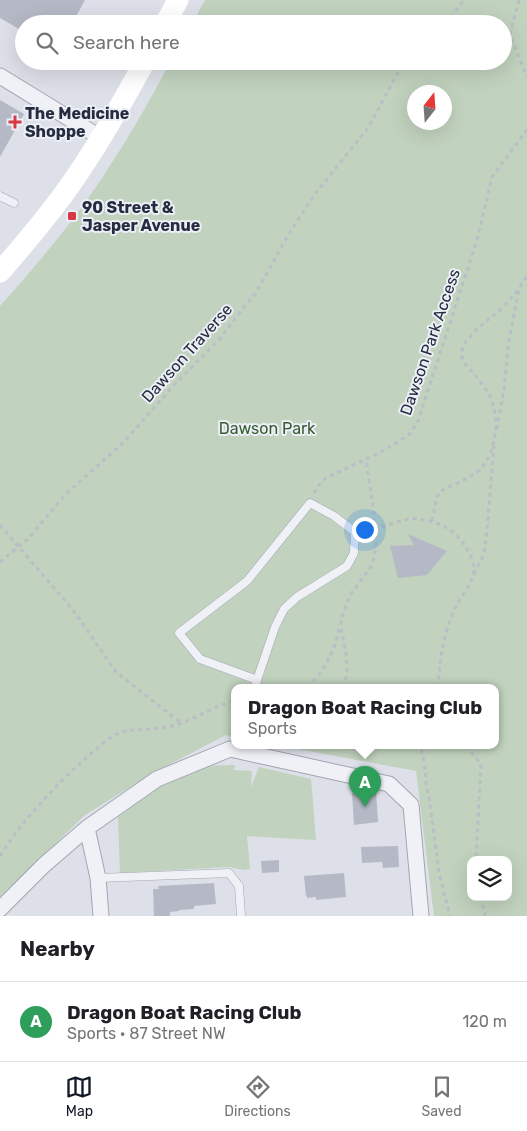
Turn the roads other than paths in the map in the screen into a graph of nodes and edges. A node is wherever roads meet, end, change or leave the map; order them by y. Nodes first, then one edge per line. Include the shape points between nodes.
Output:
1 (178, 0) edge
2 (170, 15) edge
3 (139, 70) edge
4 (1, 78) edge
5 (101, 138) junction
6 (0, 196) edge
7 (14, 203) dead end
8 (0, 272) edge
9 (257, 680) junction
10 (256, 684) edge
11 (231, 745) edge
12 (248, 749) edge
13 (87, 828) junction
14 (98, 878) junction
15 (0, 909) edge
16 (101, 916) edge
17 (241, 916) edge
18 (421, 916) edge

1 - 2 main road
3 - 5 main road
4 - 5 street
5 - 8 main road via 40,226
6 - 7 lane
9 - 9 lane via 284,609 297,597 348,566 354,553 355,532 310,503 247,581 180,633 200,659
9 - 10 lane
11 - 13 street via 157,779
12 - 18 street via 389,784 411,805
13 - 14 street
13 - 15 street
14 - 16 street
14 - 17 lane via 230,873 239,886

